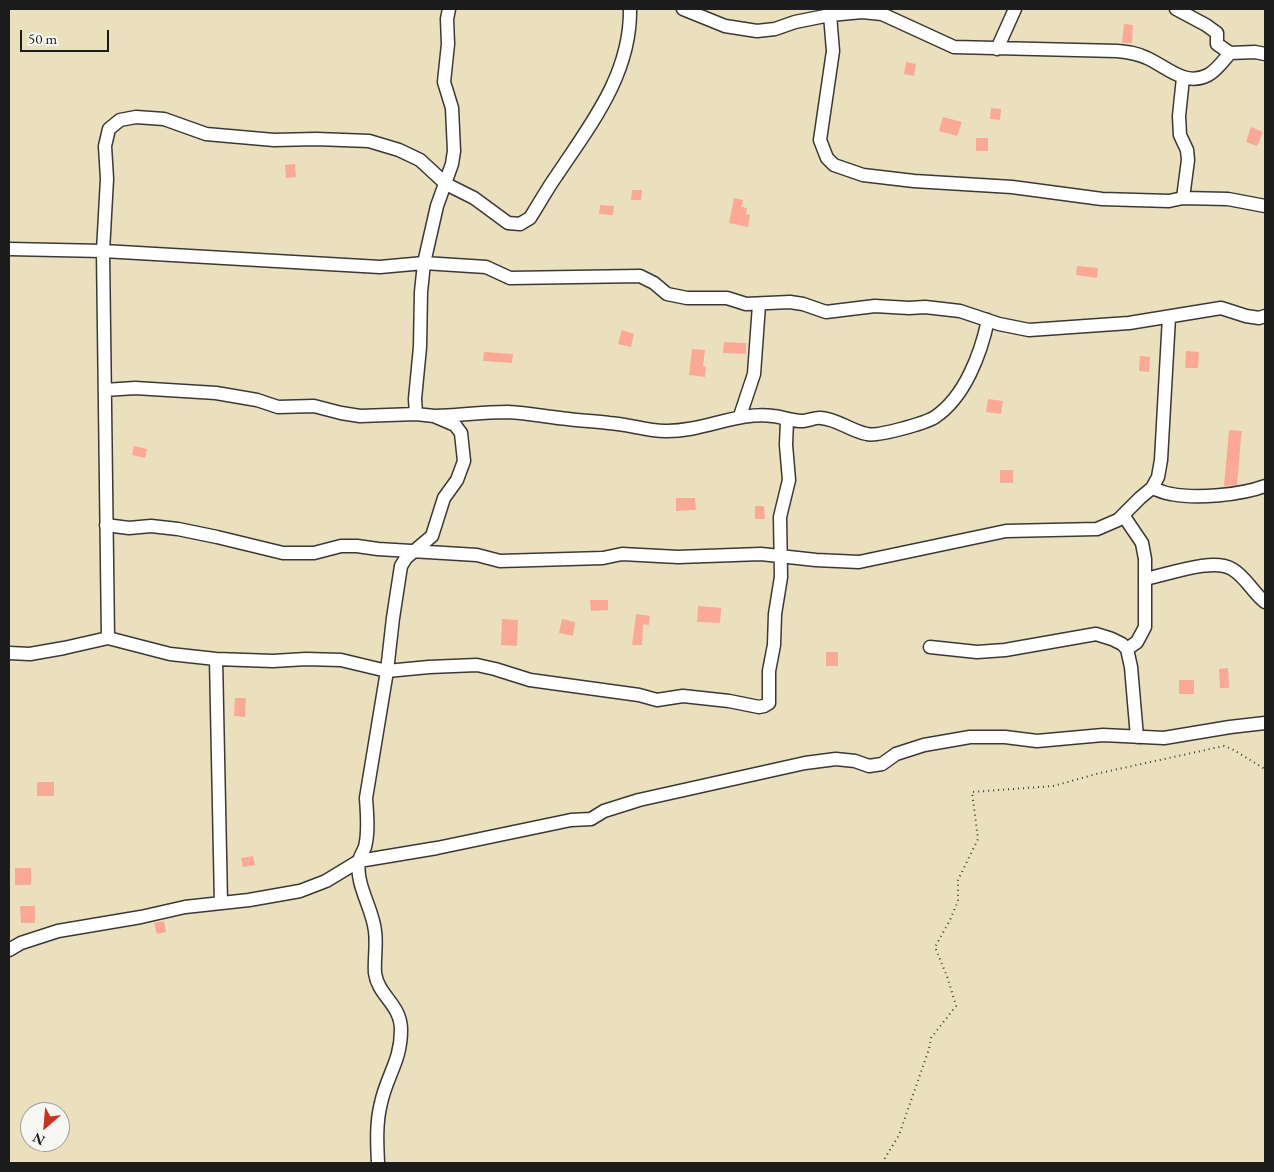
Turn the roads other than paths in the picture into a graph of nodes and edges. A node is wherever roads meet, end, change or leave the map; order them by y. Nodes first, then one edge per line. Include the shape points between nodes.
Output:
1 (449, 9) edge
2 (630, 9) edge
3 (684, 9) edge
4 (1015, 9) edge
5 (1176, 9) edge
6 (830, 14) junction
7 (997, 49) junction
8 (1230, 53) junction
9 (1265, 54) edge
10 (1183, 78) junction
11 (446, 184) junction
12 (1184, 198) junction
13 (1265, 206) edge
14 (9, 249) edge
15 (103, 251) junction
16 (424, 263) junction
17 (759, 305) junction
18 (1265, 316) edge
19 (1169, 317) junction
20 (988, 320) junction
21 (105, 390) junction
22 (416, 414) junction
23 (434, 416) junction
24 (740, 416) junction
25 (787, 420) junction
26 (1265, 486) edge
27 (1152, 488) junction
28 (1123, 515) junction
29 (106, 526) junction
30 (415, 552) junction
31 (780, 555) junction
32 (1145, 579) junction
33 (1265, 602) edge
34 (108, 638) junction
35 (930, 647) dead end
36 (1127, 649) junction
37 (9, 653) edge
38 (216, 659) junction
39 (387, 671) junction
40 (1265, 723) edge
41 (1136, 737) junction
42 (359, 861) junction
43 (221, 903) junction
44 (9, 950) edge
45 (378, 1163) edge

1 - 11 street via 444,82 452,108 454,134 452,164
2 - 11 street via 624,52 605,103 530,218 520,224 508,223 474,198
3 - 6 street via 725,26 757,31
4 - 7 street
5 - 8 street via 1217,33 1217,44
6 - 7 street via 882,14 954,47
6 - 12 street via 832,51 820,140 827,158 834,164 864,174 914,181 1012,187 1102,199 1169,201
7 - 10 street via 1137,53
8 - 9 street
8 - 10 street via 1209,75
10 - 12 street via 1179,116 1180,135 1188,160
11 - 15 street via 420,160 370,141 274,140 206,134 164,119 136,117 120,120 109,129 105,146 107,179
11 - 16 street via 437,206
12 - 13 street via 1228,199
14 - 15 street
15 - 16 street via 380,267
15 - 21 street
16 - 17 street via 486,268 510,278 640,276 667,294 687,298 727,298
16 - 22 street
17 - 20 street via 790,302 826,312 875,306 925,307 960,311
17 - 24 street via 754,374
18 - 19 street via 1246,316 1221,308
19 - 20 street via 1030,330
19 - 27 street via 1161,460 1158,478
20 - 25 street via 984,340 962,388 952,403 934,418 891,432 868,435 820,417 804,421
21 - 22 street via 135,388 216,393 278,407 314,406 360,416
21 - 29 street
22 - 23 street
23 - 24 street via 508,412 665,431 686,430
23 - 30 street via 455,425 461,433 464,461 457,480 444,498 432,536
24 - 25 street via 772,416
25 - 31 street via 789,480 780,517
26 - 27 street via 1251,492 1196,495 1170,494
27 - 28 street
28 - 31 street via 1097,529 1006,531 859,562
28 - 32 street via 1142,543
29 - 30 street via 178,529 283,553 314,553 341,546
29 - 34 street
30 - 31 street via 477,555 500,561 603,558 622,554 678,557
30 - 39 street via 401,566
31 - 39 street via 781,578 769,671 769,703 764,706 682,696 657,700 530,680 477,665
32 - 33 street via 1222,565 1233,569
32 - 36 street via 1145,627 1137,642
34 - 37 street via 30,654
34 - 38 street via 170,654
35 - 36 street via 977,652 1005,650 1096,634
36 - 41 street
38 - 39 street via 341,660
38 - 43 street
39 - 42 street via 366,798 365,846
40 - 41 street via 1164,738
41 - 42 street via 1102,735 1037,741 970,737 924,745 896,754 882,764 869,766 836,759 805,763 639,800 590,819
42 - 43 street via 326,881 300,890
42 - 45 street via 361,885 375,930 378,984 399,1014 401,1029 396,1064 380,1103
43 - 44 street via 58,931

